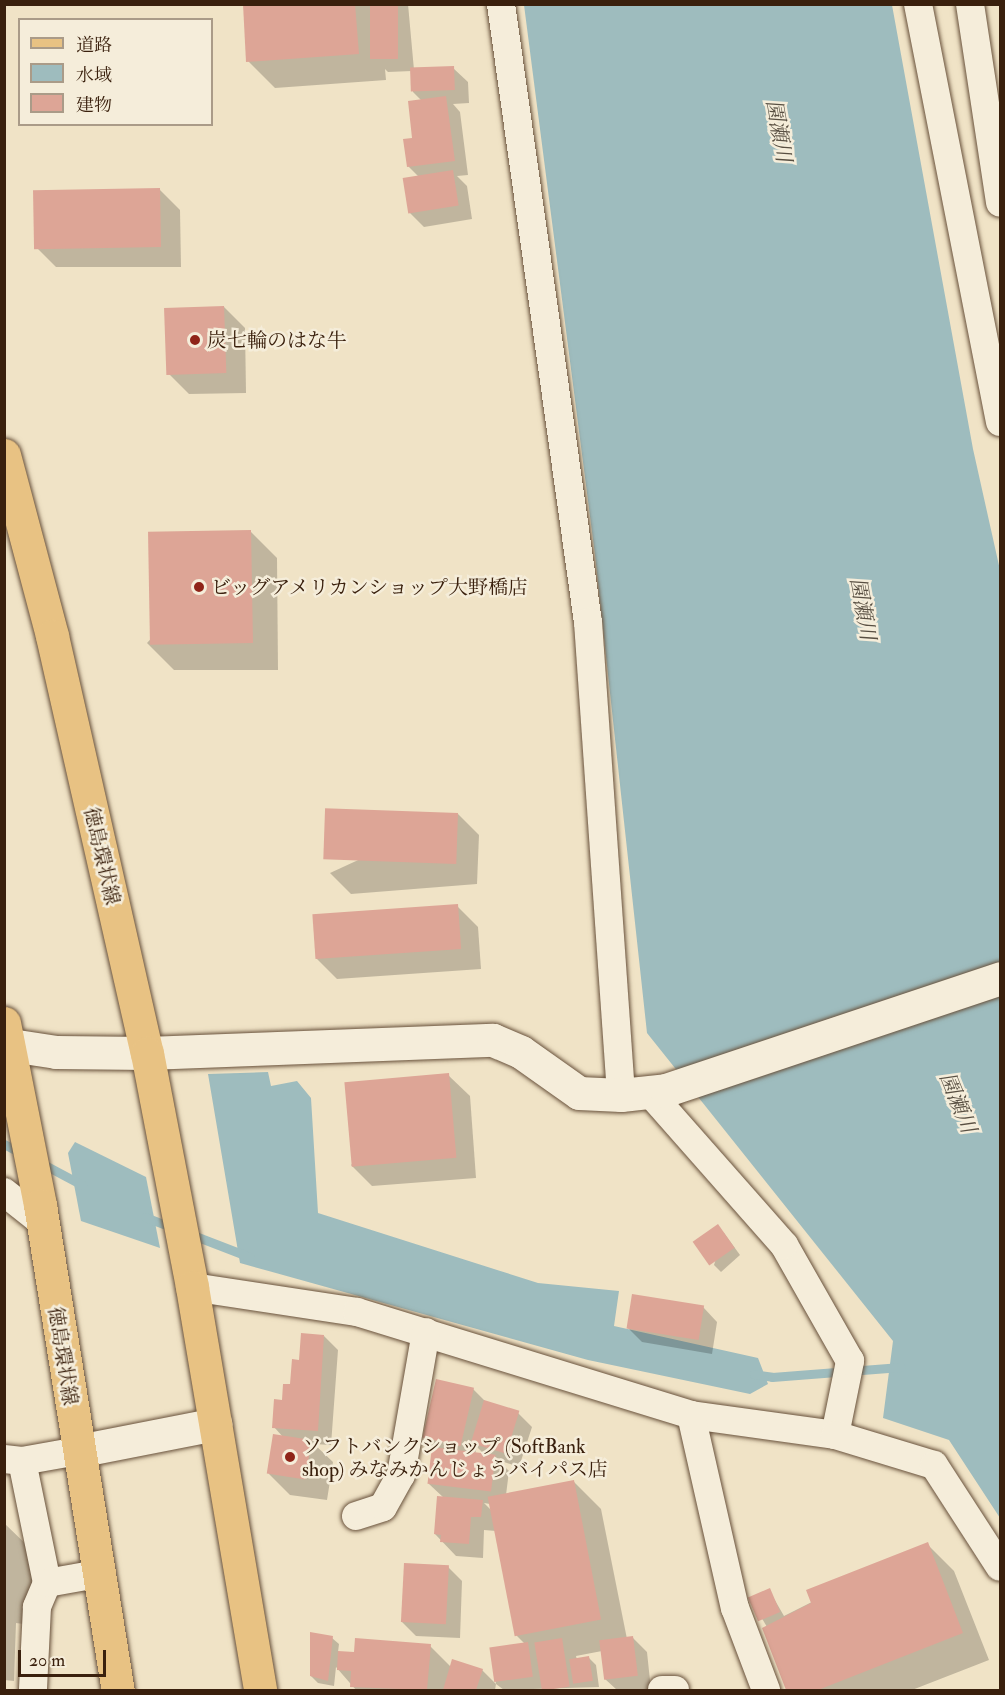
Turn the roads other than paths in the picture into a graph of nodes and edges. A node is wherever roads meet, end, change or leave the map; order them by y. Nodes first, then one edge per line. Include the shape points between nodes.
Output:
1 (501, 4) edge
2 (918, 4) edge
3 (970, 4) edge
4 (1000, 203) edge
5 (1000, 422) edge
6 (4, 454) edge
7 (1000, 978) edge
8 (7, 1038) edge
9 (147, 1053) junction
10 (646, 1093) junction
11 (4, 1192) edge
12 (42, 1214) junction
13 (190, 1274) junction
14 (426, 1332) junction
15 (691, 1416) junction
16 (215, 1424) junction
17 (834, 1436) junction
18 (78, 1451) junction
19 (13, 1460) edge
20 (356, 1516) dead end
21 (1000, 1567) edge
22 (98, 1574) junction
23 (47, 1583) junction
24 (33, 1690) edge
25 (118, 1690) edge
26 (260, 1690) edge
27 (662, 1690) edge
28 (675, 1690) edge
29 (766, 1690) edge

1 - 10 street via 588,622
2 - 5 street
3 - 4 street
6 - 9 main road, 徳島環状線 via 52,636
7 - 10 street
8 - 9 street
8 - 12 main road, 徳島環状線
9 - 10 street via 493,1040 521,1052 579,1093
9 - 13 main road, 徳島環状線
10 - 17 street via 784,1245 850,1361
11 - 12 street
12 - 18 main road, 徳島環状線
13 - 14 street
13 - 16 main road, 徳島環状線
14 - 15 street
14 - 20 street via 401,1475 383,1506
15 - 17 street
15 - 29 street via 735,1608
16 - 18 street
16 - 26 main road, 徳島環状線
17 - 21 street via 934,1465
18 - 19 street
18 - 22 main road, 徳島環状線
19 - 23 street
22 - 23 street
22 - 25 main road, 徳島環状線
23 - 24 street via 37,1607
27 - 28 street

